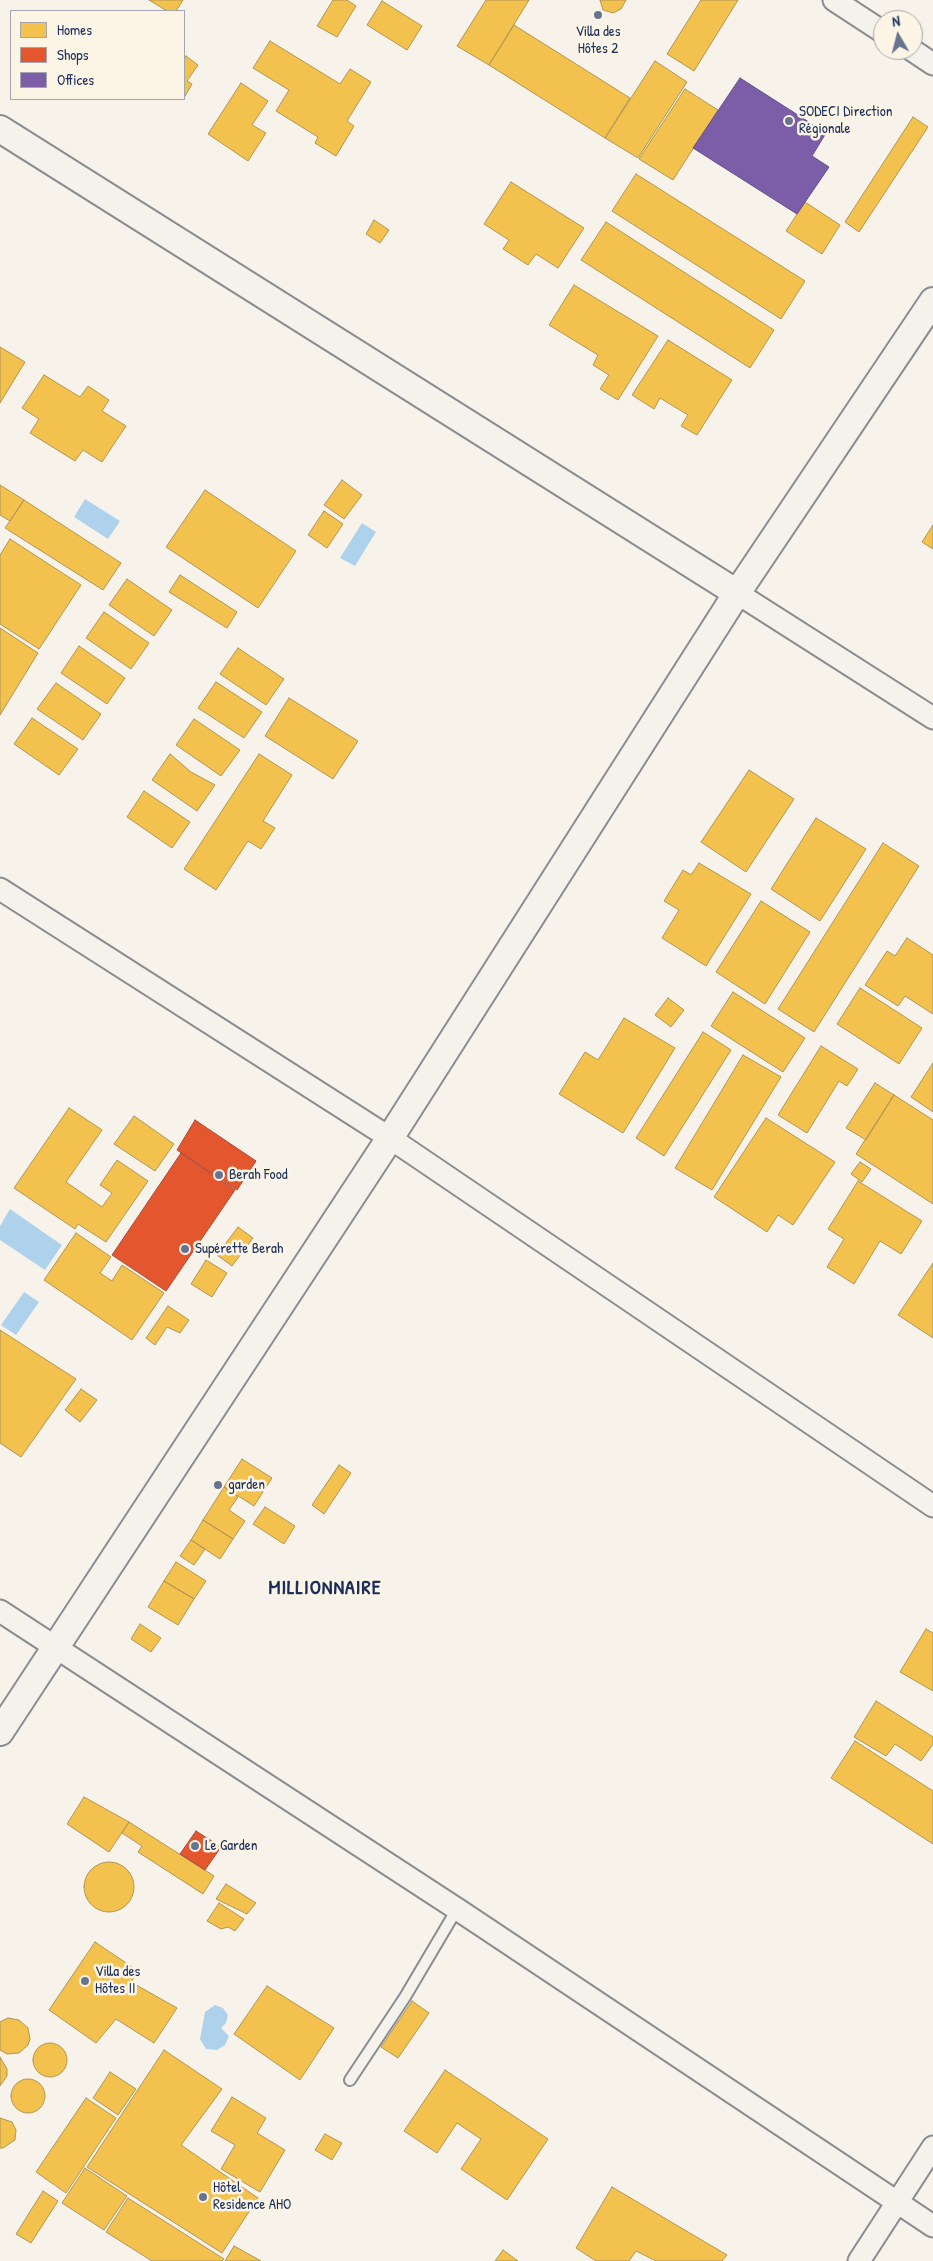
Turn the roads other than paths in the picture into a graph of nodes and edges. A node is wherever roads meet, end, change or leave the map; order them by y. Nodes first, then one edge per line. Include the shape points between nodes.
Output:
1 (834, 0) edge
2 (873, 25) edge
3 (0, 129) edge
4 (933, 301) edge
5 (737, 592) junction
6 (933, 718) edge
7 (0, 889) edge
8 (390, 1138) junction
9 (933, 1506) edge
10 (0, 1611) edge
11 (54, 1646) junction
12 (0, 1732) edge
13 (457, 1909) junction
14 (350, 2080) dead end
15 (933, 2147) edge
16 (896, 2202) junction
17 (933, 2226) edge
18 (859, 2261) edge

1 - 2 street
3 - 5 street
4 - 5 street
5 - 6 street
5 - 8 street
7 - 8 street
8 - 9 street
8 - 11 street
10 - 11 street
11 - 12 street
11 - 13 street
13 - 14 lane via 405,1997
13 - 16 street
15 - 16 street
16 - 17 street
16 - 18 street

